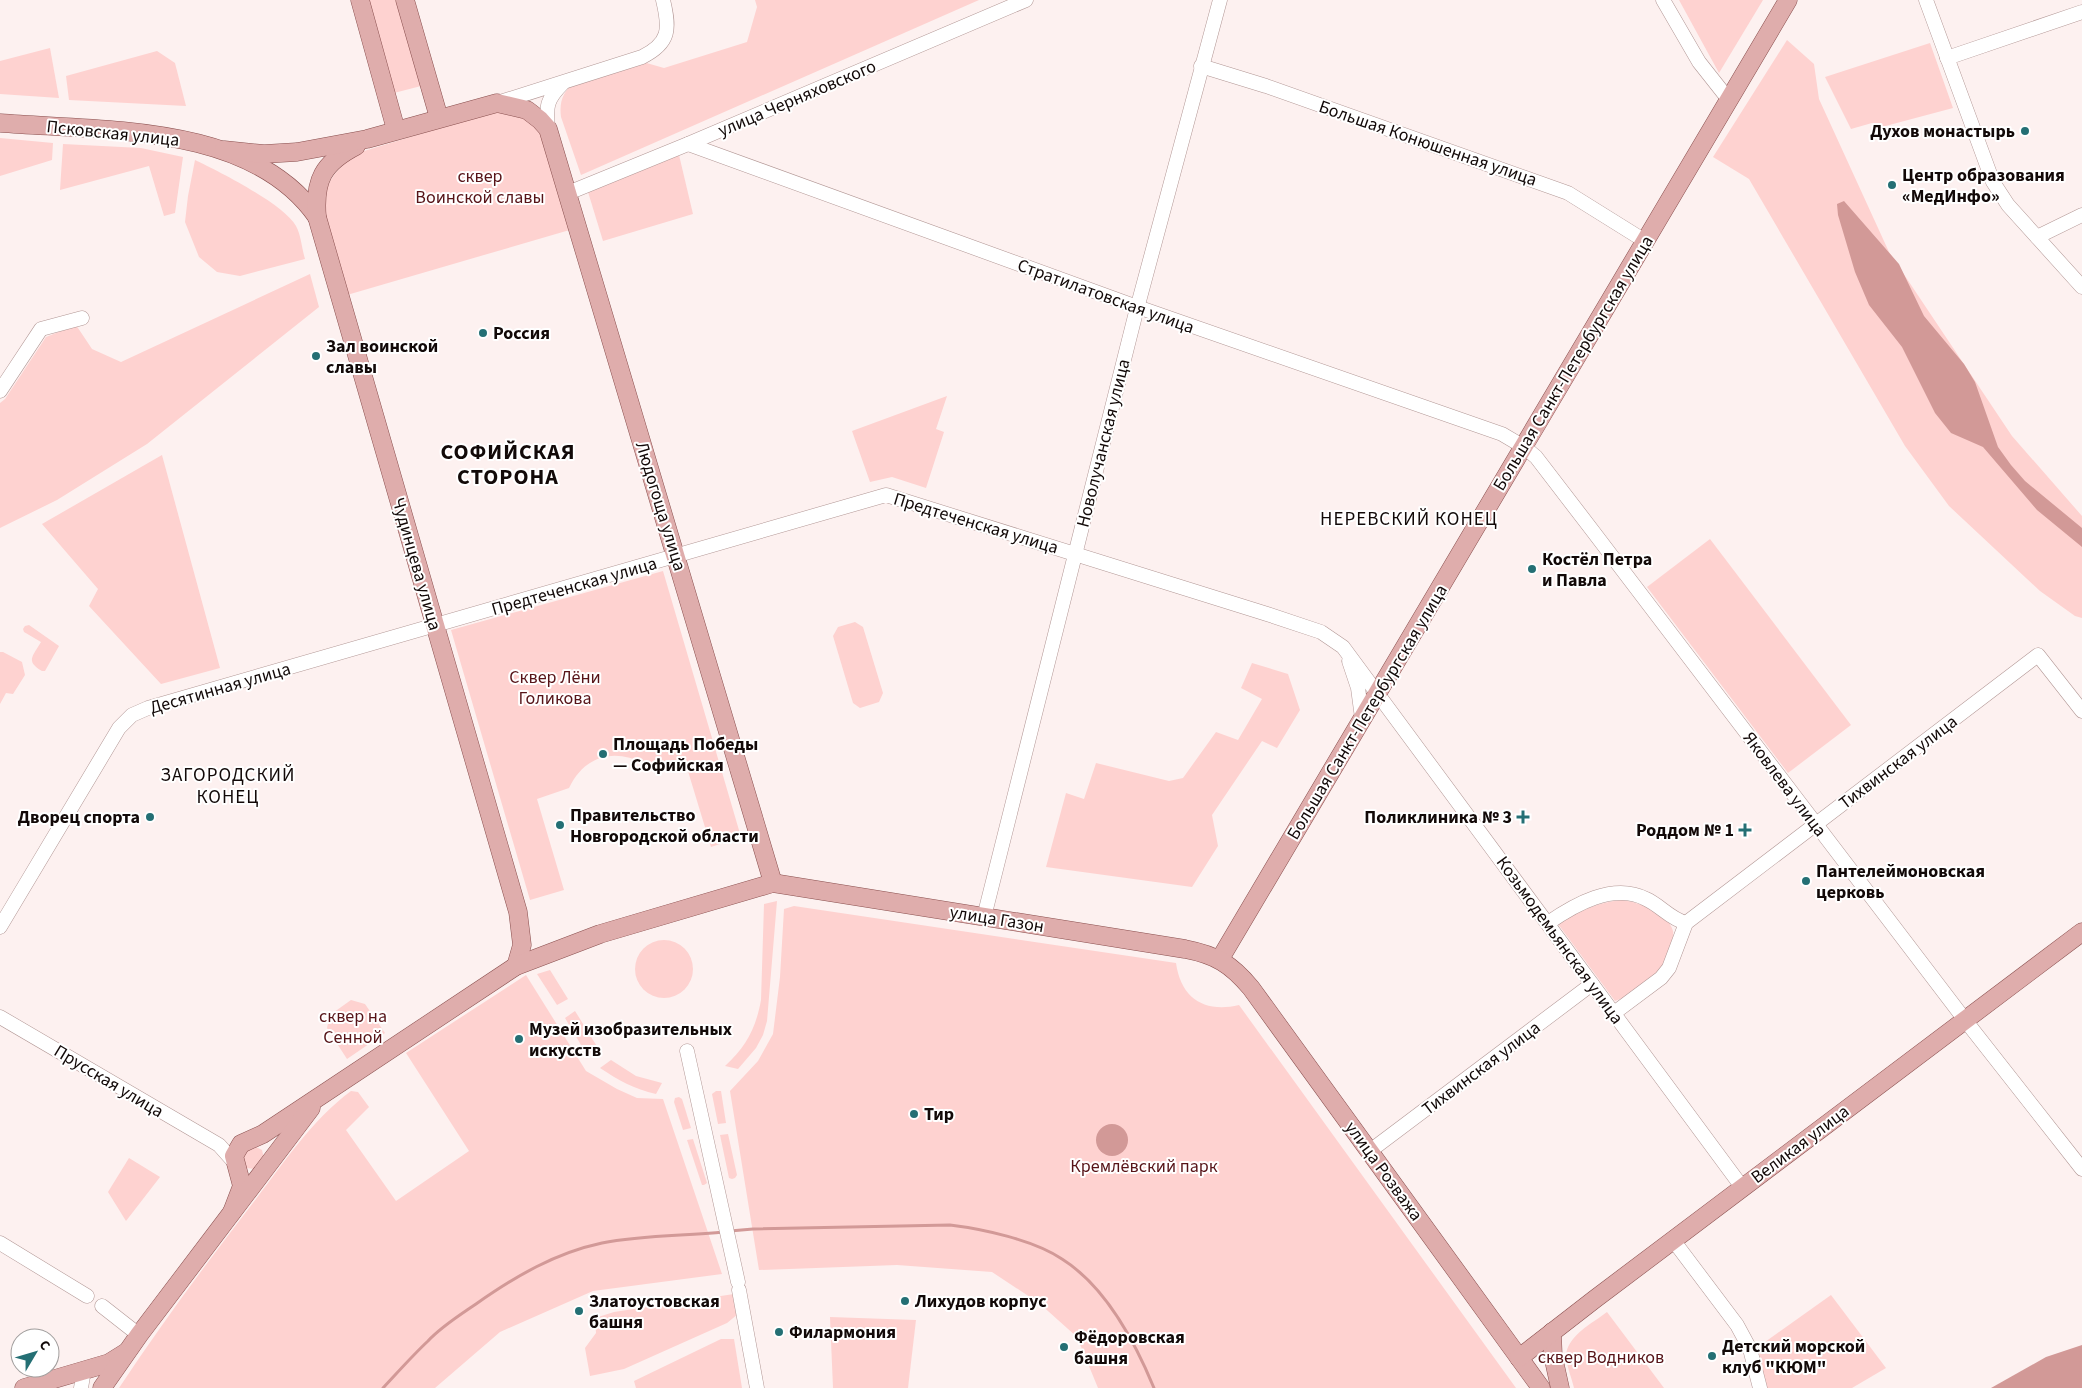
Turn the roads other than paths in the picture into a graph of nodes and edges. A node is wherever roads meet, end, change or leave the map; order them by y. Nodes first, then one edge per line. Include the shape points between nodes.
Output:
1 (360, 0) edge
2 (405, 0) edge
3 (663, 0) edge
4 (1026, 0) edge
5 (1220, 0) edge
6 (1663, 0) edge
7 (1788, 0) edge
8 (1926, 0) edge
9 (2082, 12) edge
10 (1947, 58) junction
11 (1201, 66) junction
12 (564, 82) junction
13 (1729, 100) junction
14 (496, 103) junction
15 (439, 118) junction
16 (0, 123) edge
17 (548, 129) junction
18 (396, 130) junction
19 (367, 139) junction
20 (688, 144) junction
21 (224, 150) junction
22 (568, 193) junction
23 (2082, 215) edge
24 (317, 217) junction
25 (2037, 238) junction
26 (1645, 241) junction
27 (2082, 287) edge
28 (1138, 308) junction
29 (82, 318) dead end
30 (0, 391) edge
31 (1524, 447) junction
32 (1075, 554) junction
33 (676, 556) junction
34 (434, 627) junction
35 (1343, 647) junction
36 (1378, 692) junction
37 (2082, 711) edge
38 (1362, 718) junction
39 (1816, 824) junction
40 (773, 883) junction
41 (518, 912) junction
42 (984, 917) junction
43 (1548, 923) junction
44 (1686, 923) junction
45 (0, 927) edge
46 (2082, 932) edge
47 (554, 950) junction
48 (1220, 959) junction
49 (516, 966) junction
50 (1592, 984) junction
51 (1614, 1013) junction
52 (0, 1017) edge
53 (1965, 1020) junction
54 (687, 1050) dead end
55 (325, 1094) junction
56 (244, 1142) junction
57 (219, 1145) junction
58 (1370, 1151) junction
59 (236, 1166) junction
60 (266, 1169) junction
61 (2082, 1170) edge
62 (1742, 1187) junction
63 (232, 1212) junction
64 (1673, 1240) junction
65 (0, 1243) edge
66 (85, 1295) dead end
67 (102, 1306) dead end
68 (1552, 1332) junction
69 (139, 1335) junction
70 (128, 1352) junction
71 (1520, 1358) junction
72 (84, 1370) junction
73 (24, 1388) edge
74 (81, 1388) edge
75 (102, 1388) edge
76 (757, 1388) edge
77 (1541, 1388) edge
78 (1560, 1388) edge
79 (1760, 1388) edge

1 - 18 main road
2 - 15 main road
3 - 12 street via 666,32 660,46 642,57
4 - 20 street, улица Черняховского
5 - 11 street, Новолучанская улица
6 - 13 street via 1699,62
7 - 13 main road, Большая Санкт-Петербургская улица
8 - 10 street
9 - 10 street
10 - 25 street via 1993,182
11 - 26 street, Большая Конюшенная улица via 1568,192
11 - 28 street, Новолучанская улица
12 - 14 street
12 - 17 street, Людогоща улица via 548,101
13 - 26 main road, Большая Санкт-Петербургская улица
14 - 15 main road
14 - 17 main road, Людогоща улица via 527,110
15 - 18 main road
16 - 21 main road, Псковская улица via 146,133
17 - 22 main road, Людогоща улица
18 - 19 main road
19 - 21 main road via 289,153
19 - 24 main road, Чудинцева улица via 344,152 327,167 316,191
20 - 22 street, улица Черняховского
20 - 28 street, Стратилатовская улица
21 - 24 main road, Чудинцева улица via 287,185
22 - 33 main road, Людогоща улица
23 - 25 street
24 - 34 main road, Чудинцева улица
25 - 27 street
26 - 31 main road, Большая Санкт-Петербургская улица
28 - 31 street, Стратилатовская улица via 1502,434
28 - 32 street, Новолучанская улица
29 - 30 street via 40,329
31 - 36 main road, Большая Санкт-Петербургская улица
31 - 39 street, Яковлева улица via 1536,457
32 - 33 street, Предтеченская улица via 886,495
32 - 35 street, Предтеченская улица via 1321,632
32 - 42 street, Новолучанская улица
33 - 34 street, Предтеченская улица
33 - 40 main road, Людогоща улица
34 - 41 main road, Чудинцева улица
34 - 45 street, Десятинная улица via 132,715 119,728
35 - 36 street, Предтеченская улица
35 - 38 street via 1358,688
36 - 38 main road, Большая Санкт-Петербургская улица
36 - 43 street, Козьмодемьянская улица
37 - 39 street, Тихвинская улица via 2038,655
38 - 48 main road, Большая Санкт-Петербургская улица
39 - 44 street, Тихвинская улица
39 - 53 street, Яковлева улица
40 - 42 main road, улица Газон
40 - 47 main road
41 - 47 main road, Чудинцева улица via 536,941
41 - 49 main road, Чудинцева улица via 522,945
42 - 48 main road, улица Газон via 1200,952
43 - 44 street via 1588,900 1629,894 1647,899
43 - 50 street, Козьмодемьянская улица
44 - 51 street via 1665,973
46 - 53 main road, Великая улица
47 - 49 main road
48 - 58 main road, улица Розважа via 1237,971 1251,988
49 - 55 main road
50 - 51 street, Козьмодемьянская улица
50 - 58 street, Тихвинская улица
51 - 62 street, Козьмодемьянская улица
52 - 57 street, Прусская улица
53 - 61 street, Яковлева улица
53 - 62 main road, Великая улица
54 - 76 street via 734,1258
55 - 56 main road via 263,1134
55 - 60 main road
56 - 57 street via 226,1147
56 - 59 main road via 234,1156
56 - 60 main road via 261,1142 266,1146 270,1160
57 - 59 street, Прусская улица
58 - 71 main road, улица Розважа
59 - 60 main road via 250,1176
59 - 63 main road via 242,1186
60 - 63 main road
62 - 64 main road, Великая улица
63 - 69 main road
64 - 68 main road, Великая улица
64 - 79 street via 1737,1325 1750,1349
65 - 66 street
67 - 69 street
68 - 71 main road, Великая улица
68 - 78 main road
69 - 70 main road
70 - 72 main road via 109,1363
70 - 75 main road
71 - 77 main road, улица Розважа
72 - 73 main road
72 - 74 street

